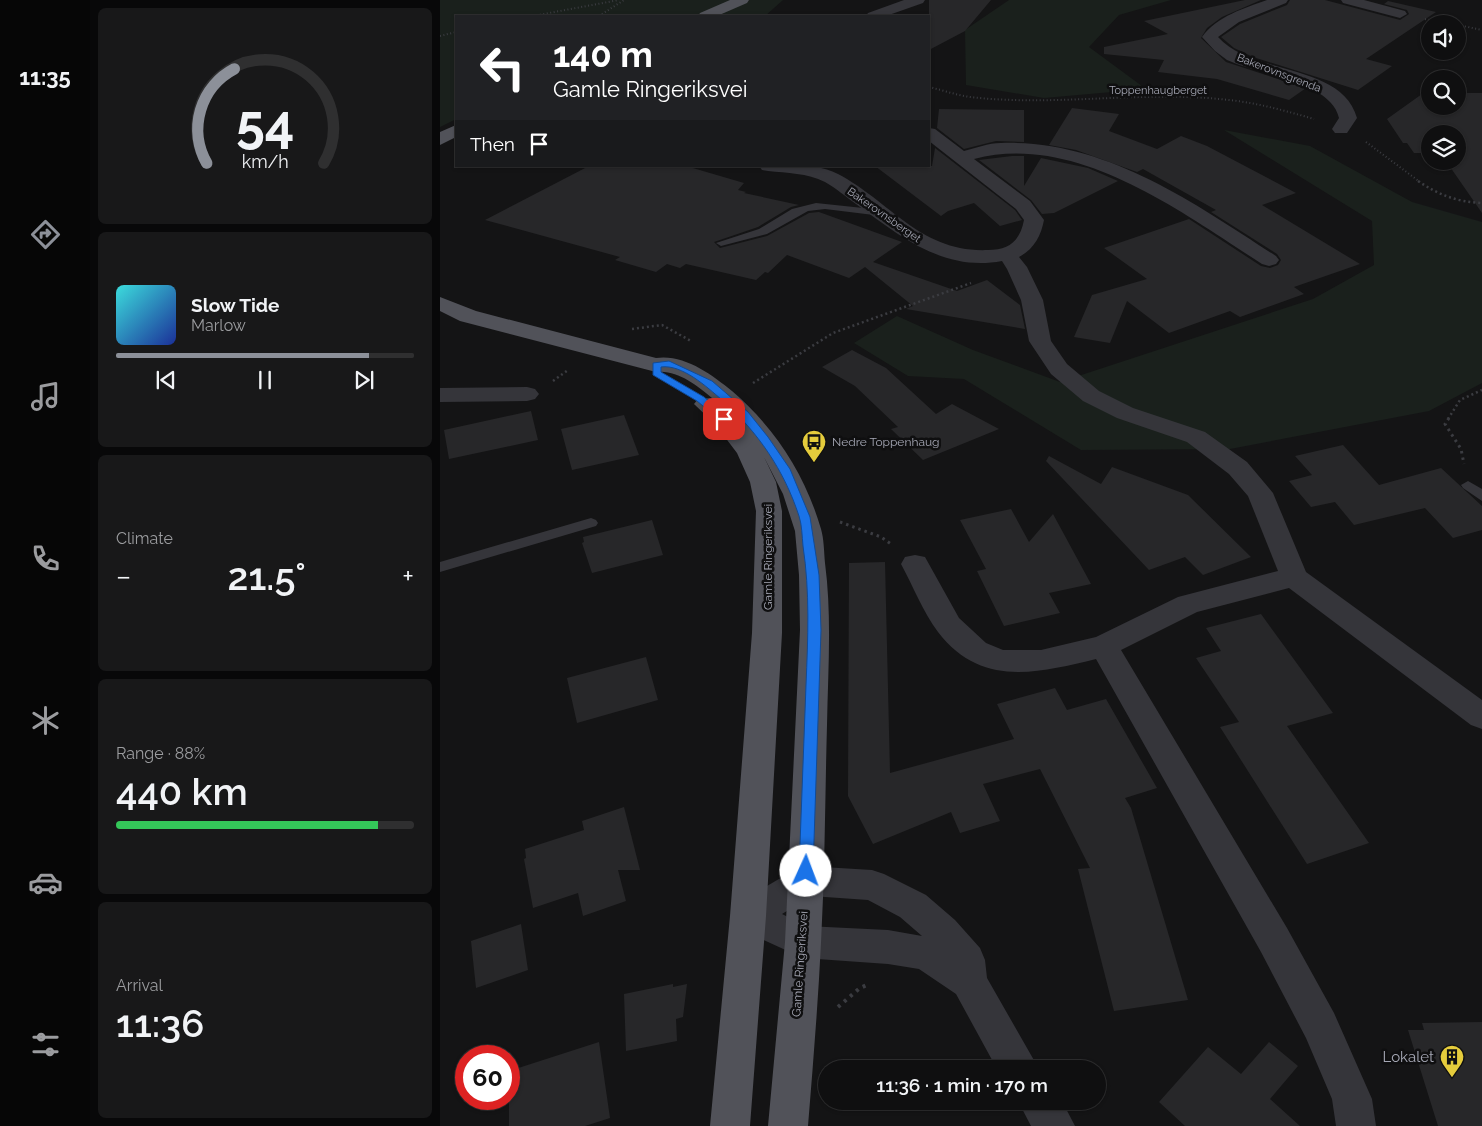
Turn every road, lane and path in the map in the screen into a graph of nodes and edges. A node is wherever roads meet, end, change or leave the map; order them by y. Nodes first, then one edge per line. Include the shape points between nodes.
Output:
1 (619, 0) edge
2 (624, 0) edge
3 (742, 0) edge
4 (918, 0) edge
5 (1281, 0) edge
6 (1348, 0) edge
7 (1400, 14) dead end
8 (538, 15) edge
9 (601, 15) edge
10 (708, 15) edge
11 (876, 15) edge
12 (1466, 27) edge
13 (1482, 30) edge
14 (455, 32) edge
15 (440, 36) edge
16 (930, 86) edge
17 (1341, 129) junction
18 (455, 131) edge
19 (930, 134) edge
20 (440, 140) edge
21 (961, 157) junction
22 (776, 167) edge
23 (1482, 202) edge
24 (882, 213) junction
25 (721, 243) dead end
26 (1270, 260) dead end
27 (1012, 261) junction
28 (440, 303) edge
29 (656, 365) junction
30 (1482, 390) edge
31 (756, 391) dead end
32 (527, 394) dead end
33 (440, 395) edge
34 (1468, 485) joint
35 (1482, 496) edge
36 (836, 513) dead end
37 (590, 523) dead end
38 (915, 564) joint
39 (440, 567) edge
40 (1294, 577) junction
41 (1104, 646) junction
42 (1482, 717) edge
43 (806, 881) junction
44 (748, 916) junction
45 (803, 942) junction
46 (969, 982) junction
47 (1014, 1060) edge
48 (1044, 1110) edge
49 (730, 1126) edge
50 (788, 1126) edge
51 (1055, 1126) edge
52 (1356, 1126) edge

1 - 8 path
2 - 9 path
3 - 10 main road
4 - 11 street
5 - 17 street, Bakerovnsgrenda via 1252,10 1218,28 1210,37 1217,47 1234,57 1320,87 1345,106 1348,118
6 - 7 street
12 - 13 path
14 - 15 path
16 - 17 path, Toppenhaugberget via 968,97 1006,100 1180,96 1222,99 1306,116
17 - 23 path, Toppenhaugberget via 1386,154 1438,196
18 - 20 main road
19 - 21 street, Bakerovnsberget
21 - 26 street via 999,148 1019,148 1045,150 1092,162 1154,187
21 - 27 street, Bakerovnsberget via 1024,205 1034,220 1032,234
22 - 24 street, Bakerovnsberget via 815,172 832,179
24 - 25 lane via 833,206 806,208 795,211 766,230
24 - 27 street, Bakerovnsberget via 914,239 954,256
27 - 31 path via 833,333 750,384
27 - 40 street via 1032,300 1040,341 1059,369 1091,396 1125,413 1196,437 1238,468 1260,493
28 - 29 main road, Gamle Ringeriksvei via 468,316
29 - 43 main road, Gamle Ringeriksvei via 669,364 693,374 744,414 784,469 804,517 812,566 815,630
29 - 44 main road, Gamle Ringeriksvei via 656,373 695,395 724,419 749,452 767,496 767,633
30 - 34 path via 1460,400 1445,424 1461,449
32 - 33 street
34 - 35 lane
36 - 38 path via 840,522 881,537
37 - 39 lane
38 - 41 street via 948,625 976,651 1000,661 1041,661
40 - 41 street via 1188,604
40 - 42 street
41 - 52 street via 1315,1017 1352,1099
43 - 44 street
43 - 45 main road, Gamle Ringeriksvei
43 - 46 street via 872,885 913,906 942,931 967,960
44 - 45 street
44 - 49 main road, Gamle Ringeriksvei
45 - 46 street via 888,947 927,954
45 - 50 main road, Gamle Ringeriksvei
46 - 47 street
48 - 51 street

